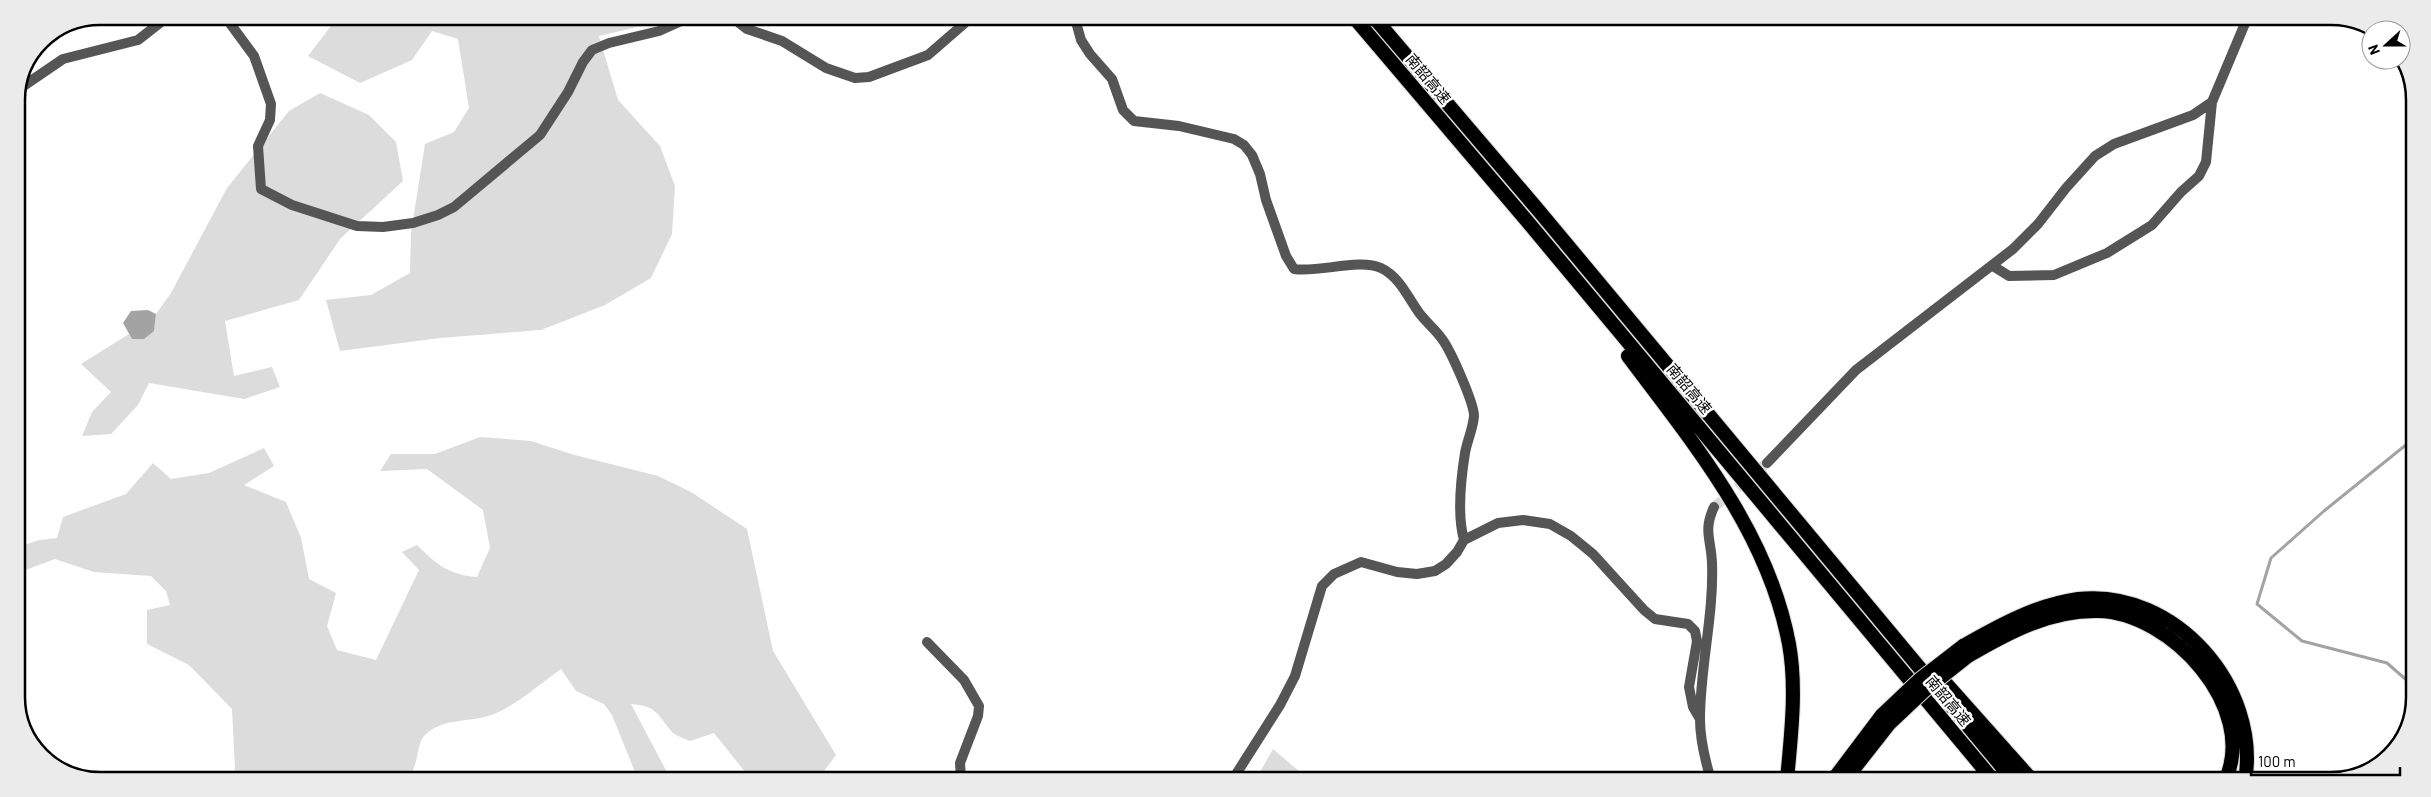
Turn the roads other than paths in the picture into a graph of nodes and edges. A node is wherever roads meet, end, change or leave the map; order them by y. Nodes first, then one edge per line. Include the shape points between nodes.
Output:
1 (157, 25) edge
2 (231, 25) edge
3 (672, 25) edge
4 (741, 25) edge
5 (963, 25) edge
6 (1077, 25) edge
7 (1360, 25) edge
8 (1380, 25) edge
9 (2244, 25) edge
10 (26, 84) edge
11 (2212, 102) junction
12 (1527, 221) junction
13 (1993, 266) junction
14 (1767, 463) tunnel mouth
15 (1714, 507) tunnel mouth
16 (1791, 514) junction
17 (1464, 540) junction
18 (926, 642) dead end
19 (1965, 651) junction
20 (1700, 719) junction
21 (1886, 719) junction
22 (961, 772) edge
23 (1237, 772) edge
24 (1709, 772) edge
25 (1787, 772) edge
26 (1840, 772) edge
27 (1850, 772) edge
28 (1986, 772) edge
29 (2006, 772) edge
30 (2025, 772) edge
31 (2229, 772) edge
32 (2245, 772) edge

1 - 10 street via 138,40 63,59
2 - 3 street via 254,56 270,104 270,120 258,146 261,189 326,217 356,226 383,227 413,223 454,207 513,158 548,124 592,50
4 - 5 street via 782,41 826,68 855,78 869,77 928,55
6 - 17 street via 1081,40 1112,79 1123,110 1134,121 1188,128 1234,139 1244,145 1260,174 1286,256 1294,269 1306,271 1359,265 1380,268 1408,294 1418,312 1442,338 1474,414 1462,477 1460,524
7 - 12 highway, 南韶高速
8 - 16 highway, 南韶高速
9 - 11 street
11 - 13 street via 2193,115 2114,144 2095,156 2038,224
11 - 13 street via 2206,162 2199,176 2152,225 2107,254 2054,274 2009,276
12 - 25 highway via 1726,490 1760,552 1773,582 1789,644 1793,683
12 - 28 highway, 南韶高速
13 - 14 street via 1856,370
15 - 20 street via 1707,523 1712,562 1709,637
16 - 29 highway, 南韶高速
16 - 30 highway via 1855,579
17 - 20 street via 1498,523 1523,520 1550,524 1593,554 1655,619 1688,624 1695,631 1697,641 1689,687
17 - 23 street via 1451,558 1435,571 1417,574 1397,572 1361,562 1334,574 1322,586 1295,676
18 - 22 street via 964,680 979,706 960,763
19 - 21 highway, bridge via 1925,690
19 - 31 highway via 2041,619 2073,611 2101,611 2142,622 2165,633 2191,655 2214,684 2228,716 2232,745
19 - 32 highway via 2002,624 2041,607 2080,599 2111,600 2144,609 2174,624 2202,647 2225,676 2238,706 2245,737
20 - 24 street via 1702,748
21 - 26 highway
21 - 27 highway

